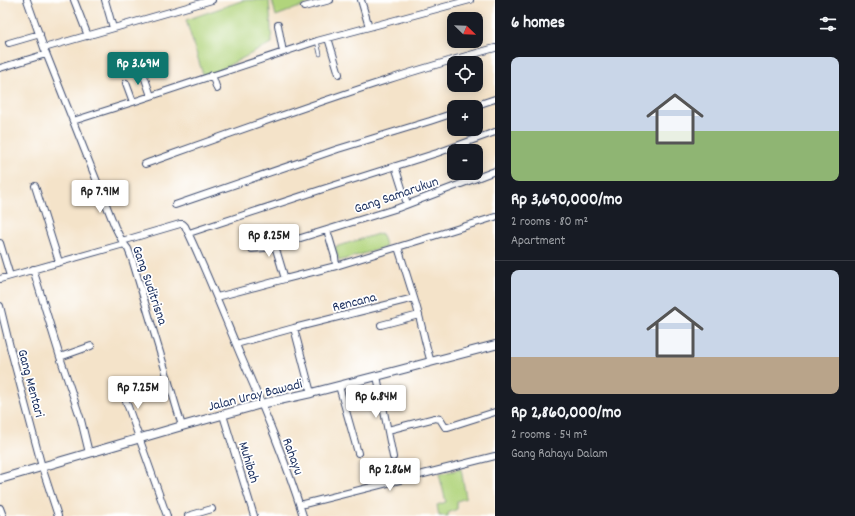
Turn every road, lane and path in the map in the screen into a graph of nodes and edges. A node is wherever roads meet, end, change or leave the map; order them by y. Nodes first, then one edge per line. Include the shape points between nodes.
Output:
1 (27, 0) edge
2 (74, 0) edge
3 (105, 0) edge
4 (212, 0) edge
5 (330, 0) edge
6 (361, 0) edge
7 (470, 0) edge
8 (304, 7) dead end
9 (278, 25) dead end
10 (369, 27) junction
11 (113, 28) junction
12 (40, 34) junction
13 (88, 36) junction
14 (328, 38) junction
15 (317, 41) junction
16 (9, 43) dead end
17 (495, 48) edge
18 (45, 51) junction
19 (283, 52) junction
20 (320, 54) dead end
21 (0, 68) edge
22 (142, 70) dead end
23 (339, 74) dead end
24 (212, 75) junction
25 (126, 83) dead end
26 (217, 89) dead end
27 (152, 96) junction
28 (495, 99) edge
29 (133, 102) junction
30 (483, 103) edge
31 (447, 115) edge
32 (73, 121) junction
33 (495, 132) edge
34 (145, 164) dead end
35 (395, 166) junction
36 (495, 171) edge
37 (35, 186) dead end
38 (407, 204) junction
39 (175, 205) dead end
40 (495, 217) edge
41 (327, 230) junction
42 (189, 233) junction
43 (0, 243) edge
44 (123, 243) junction
45 (276, 247) junction
46 (398, 247) junction
47 (252, 249) dead end
48 (59, 262) junction
49 (336, 266) junction
50 (33, 269) junction
51 (10, 276) junction
52 (0, 279) edge
53 (286, 279) junction
54 (217, 298) junction
55 (414, 298) junction
56 (0, 306) edge
57 (419, 314) junction
58 (381, 325) dead end
59 (294, 328) junction
60 (236, 344) junction
61 (495, 345) edge
62 (91, 346) dead end
63 (60, 357) junction
64 (431, 362) junction
65 (377, 376) junction
66 (339, 386) junction
67 (121, 387) dead end
68 (311, 393) junction
69 (262, 404) junction
70 (495, 412) edge
71 (223, 415) junction
72 (182, 426) junction
73 (388, 430) junction
74 (138, 439) junction
75 (89, 453) junction
76 (358, 454) dead end
77 (495, 456) edge
78 (394, 457) dead end
79 (42, 467) junction
80 (0, 479) edge
81 (300, 505) junction
82 (0, 508) edge
83 (212, 509) dead end
84 (3, 516) edge
85 (58, 516) edge
86 (166, 516) edge
87 (188, 516) edge
88 (254, 516) edge
89 (303, 516) edge

1 - 12 street, Gang Suditrisna
2 - 13 street
3 - 11 street
4 - 11 street
5 - 8 street
6 - 10 street
7 - 10 street
9 - 19 street
10 - 14 street
11 - 13 street
12 - 16 street
12 - 18 street, Gang Suditrisna
13 - 18 street
14 - 15 street
14 - 23 street
15 - 19 street
15 - 20 lane
17 - 34 street via 388,79
18 - 21 street
18 - 32 street, Gang Suditrisna
19 - 24 street
22 - 27 street
24 - 26 street
24 - 27 street
25 - 29 street
27 - 29 street
28 - 30 street
29 - 32 street
31 - 39 street via 338,149
32 - 44 street, Gang Suditrisna
33 - 35 street
35 - 38 street
35 - 42 street
36 - 38 street, Gang Samarukun
37 - 48 street
38 - 41 street, Gang Samarukun
40 - 46 street
41 - 45 street, Gang Samarukun
41 - 49 street
42 - 44 street via 185,225 181,224
42 - 54 street, Rahayu
43 - 51 street
44 - 48 street
44 - 72 street, Gang Suditrisna via 128,249 138,278
45 - 47 street, Gang Samarukun
45 - 53 street
46 - 49 street
46 - 55 street
48 - 50 street
49 - 53 street
50 - 51 street
50 - 63 street
51 - 52 street
53 - 54 street
54 - 60 street, Rahayu
55 - 57 street
55 - 59 street, Rencana
56 - 79 street, Gang Mentari
57 - 58 street
57 - 64 street
59 - 60 street, Rencana
59 - 68 street
60 - 69 street, Rahayu
61 - 64 street, Jalan Uray Bawadi
62 - 63 street
63 - 75 street
64 - 65 street, Jalan Uray Bawadi
65 - 66 street, Jalan Uray Bawadi
65 - 73 street
66 - 68 street, Jalan Uray Bawadi
66 - 76 street
67 - 74 street
68 - 69 street, Jalan Uray Bawadi
69 - 71 street, Jalan Uray Bawadi
69 - 81 street, Rahayu
70 - 73 street via 448,427 440,419 435,418
71 - 72 street, Jalan Uray Bawadi
71 - 88 street, Muhibah
72 - 74 street, Jalan Uray Bawadi
73 - 78 street
74 - 75 street, Jalan Uray Bawadi
74 - 86 street
75 - 79 street, Jalan Uray Bawadi
77 - 81 street
79 - 80 street, Jalan Uray Bawadi
79 - 85 street, Gang Mentari
81 - 89 street, Rahayu
82 - 84 street
83 - 87 street

